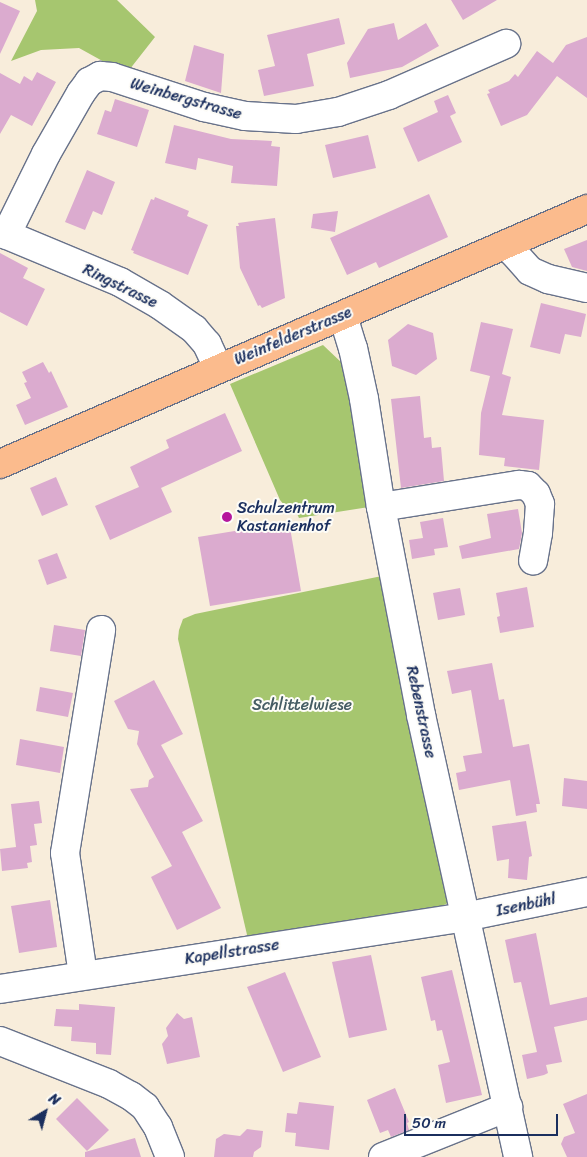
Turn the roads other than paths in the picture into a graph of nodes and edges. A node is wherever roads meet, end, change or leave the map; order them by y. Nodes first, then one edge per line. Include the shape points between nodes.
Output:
1 (506, 44) dead end
2 (587, 209) edge
3 (3, 233) edge
4 (509, 243) junction
5 (587, 288) edge
6 (343, 316) junction
7 (218, 368) junction
8 (0, 464) edge
9 (381, 507) junction
10 (532, 561) dead end
11 (101, 630) dead end
12 (587, 892) edge
13 (465, 918) junction
14 (83, 975) junction
15 (0, 989) edge
16 (0, 1041) edge
17 (508, 1107) junction
18 (170, 1157) edge
19 (383, 1157) edge
20 (518, 1157) edge

1 - 3 street, Weinbergstrasse via 390,94 338,112 296,119 245,116 100,76 81,93
2 - 4 main road, Weinfelderstrasse
3 - 7 street, Ringstrasse via 120,282 160,305 194,329 207,344
4 - 5 street via 530,271 548,279
4 - 6 main road, Weinfelderstrasse
6 - 7 main road, Weinfelderstrasse
6 - 9 street, Rebenstrasse via 364,399
7 - 8 main road, Weinfelderstrasse
9 - 10 street via 528,486 540,504
9 - 13 street, Rebenstrasse
11 - 14 street via 65,853
12 - 13 street, Isenbühl
13 - 14 street, Kapellstrasse
13 - 17 street, Rebenstrasse
14 - 15 street, Kapellstrasse
16 - 18 street via 109,1084 131,1096 145,1108 158,1127
17 - 19 street
17 - 20 street, Rebenstrasse

